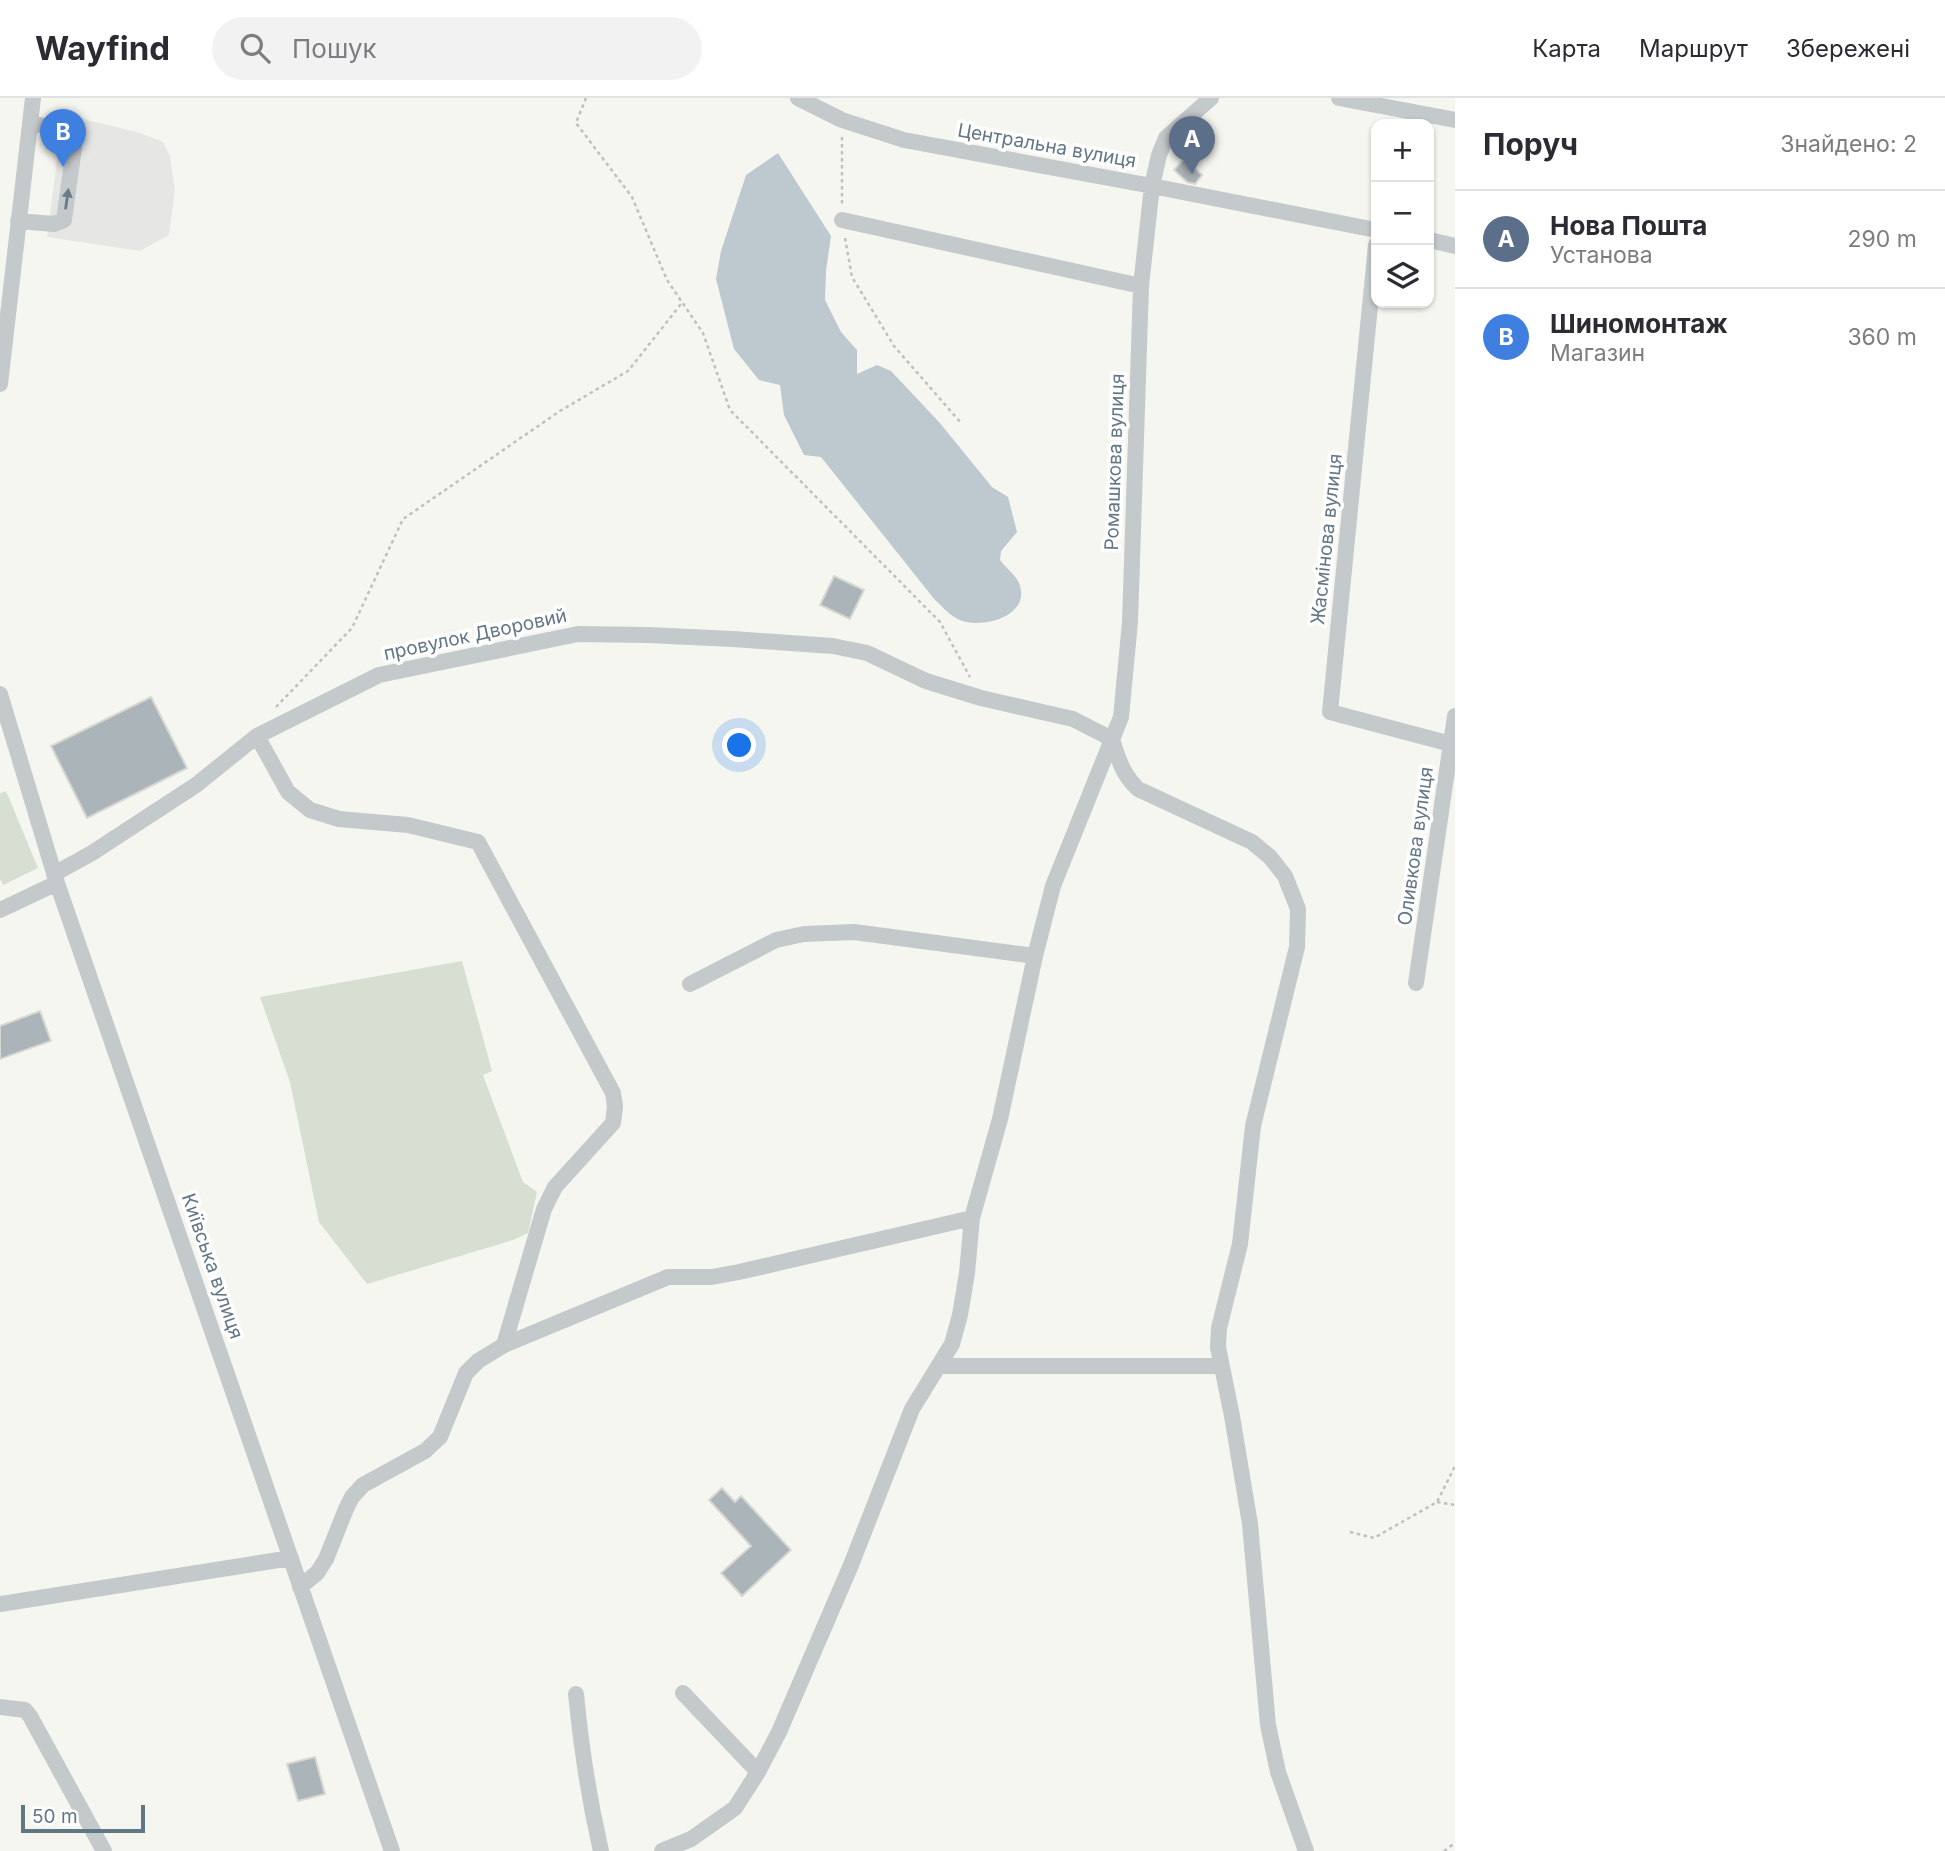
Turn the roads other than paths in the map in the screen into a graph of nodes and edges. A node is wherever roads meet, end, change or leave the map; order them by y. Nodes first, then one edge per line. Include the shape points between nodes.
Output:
1 (33, 98) edge
2 (798, 98) edge
3 (1211, 98) edge
4 (1339, 98) edge
5 (1455, 120) edge
6 (30, 123) junction
7 (1152, 186) junction
8 (842, 220) road end
9 (18, 221) junction
10 (1371, 229) edge
11 (1434, 241) edge
12 (1455, 246) edge
13 (1141, 286) junction
14 (1371, 295) edge
15 (0, 384) edge
16 (0, 694) edge
17 (1455, 716) edge
18 (260, 735) junction
19 (1112, 739) junction
20 (1451, 744) junction
21 (56, 878) junction
22 (0, 910) edge
23 (1035, 956) junction
24 (1416, 983) dead end
25 (690, 984) dead end
26 (972, 1218) junction
27 (504, 1345) junction
28 (939, 1366) junction
29 (1220, 1366) junction
30 (291, 1558) junction
31 (300, 1587) junction
32 (0, 1604) edge
33 (683, 1693) dead end
34 (576, 1694) dead end
35 (0, 1707) edge
36 (758, 1772) junction
37 (696, 1845) edge
38 (104, 1851) edge
39 (392, 1851) edge
40 (601, 1851) edge
41 (662, 1851) edge
42 (1306, 1851) edge

1 - 6 street
2 - 7 street, Центральна вулиця via 842,120 904,140
3 - 7 street, Ромашкова вулиця via 1167,138 1158,155
4 - 5 street
6 - 9 street
9 -> 6 street via 54,225 64,220 74,148 72,131
7 - 10 street, Центральна вулиця
7 - 13 street, Ромашкова вулиця
8 - 13 street
9 - 15 street
11 - 12 street
13 - 19 street, Ромашкова вулиця via 1130,622 1121,717
14 - 20 street, Жасмінова вулиця via 1329,712
16 - 21 street, Київська вулиця
17 - 20 street, Оливкова вулиця
18 - 19 street, провулок Дворовий via 379,676 579,634 833,646 867,653 926,681 981,698 1073,719
18 - 21 street, провулок Дворовий via 197,785
18 - 27 street via 288,792 310,810 339,819 408,825 478,842 613,1093 612,1123 555,1187 544,1209
19 - 23 street, Ромашкова вулиця via 1054,886
19 - 29 street via 1118,760 1138,789 1252,842 1270,857 1298,909 1297,947 1254,1126 1240,1244 1219,1328
20 - 24 street, Оливкова вулиця
21 - 22 street, провулок Дворовий
21 - 30 street, Київська вулиця
23 - 25 street via 854,932 804,934 776,940
23 - 26 street, Ромашкова вулиця via 1000,1119
26 - 27 street via 738,1272 668,1277
26 - 28 street, Ромашкова вулиця via 960,1315 952,1344
27 - 31 street via 466,1373 440,1437 425,1451 363,1485 352,1497 326,1559
28 - 29 street
28 - 36 street, Ромашкова вулиця via 912,1409 851,1566
29 - 42 street via 1250,1524 1268,1725 1278,1772
30 - 31 street, Київська вулиця
30 - 32 street
31 - 39 street, Київська вулиця
33 - 36 street
34 - 40 street
35 - 38 street via 25,1710 30,1716
36 - 37 street, Ромашкова вулиця via 734,1808
37 - 41 street, Ромашкова вулиця

